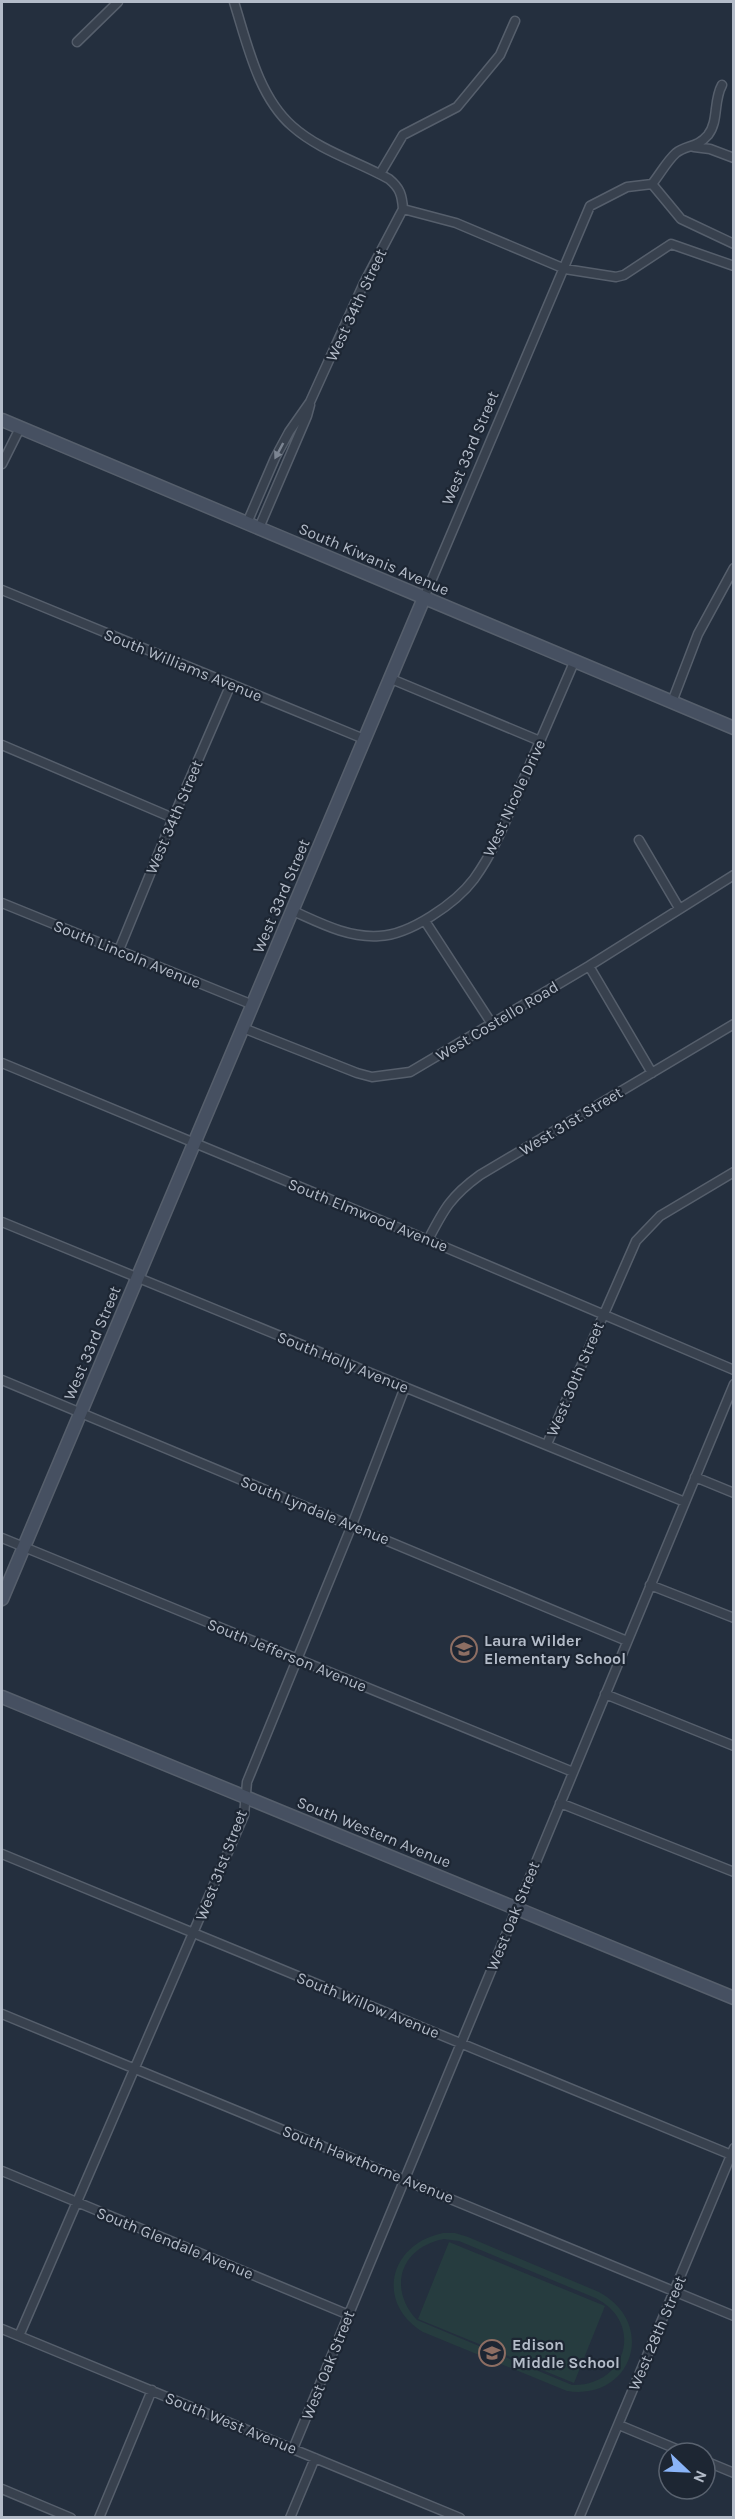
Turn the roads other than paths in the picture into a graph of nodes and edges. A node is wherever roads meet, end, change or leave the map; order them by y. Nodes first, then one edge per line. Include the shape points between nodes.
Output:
1 (118, 2) edge
2 (234, 2) edge
3 (515, 21) dead end
4 (77, 42) dead end
5 (722, 85) dead end
6 (693, 147) junction
7 (734, 158) edge
8 (380, 174) junction
9 (652, 184) junction
10 (403, 209) junction
11 (734, 244) edge
12 (734, 266) edge
13 (565, 269) junction
14 (310, 402) junction
15 (2, 420) edge
16 (20, 428) junction
17 (2, 464) edge
18 (247, 523) junction
19 (259, 528) junction
20 (734, 568) edge
21 (2, 590) edge
22 (424, 598) junction
23 (575, 660) junction
24 (389, 678) junction
25 (231, 684) junction
26 (672, 702) junction
27 (734, 728) edge
28 (364, 739) junction
29 (540, 741) junction
30 (2, 745) edge
31 (173, 818) junction
32 (639, 840) dead end
33 (734, 875) edge
34 (2, 903) edge
35 (679, 908) junction
36 (293, 911) junction
37 (424, 921) junction
38 (119, 950) junction
39 (589, 966) junction
40 (253, 1005) junction
41 (492, 1024) junction
42 (734, 1024) edge
43 (243, 1028) junction
44 (2, 1064) edge
45 (652, 1073) junction
46 (194, 1144) junction
47 (734, 1172) edge
48 (2, 1222) edge
49 (429, 1240) junction
50 (138, 1278) junction
51 (603, 1315) junction
52 (734, 1370) edge
53 (2, 1380) edge
54 (734, 1384) edge
55 (405, 1387) junction
56 (80, 1413) junction
57 (547, 1444) junction
58 (695, 1477) junction
59 (734, 1493) edge
60 (685, 1502) junction
61 (352, 1525) junction
62 (2, 1538) edge
63 (23, 1547) junction
64 (650, 1585) junction
65 (2, 1599) edge
66 (734, 1618) edge
67 (627, 1641) junction
68 (297, 1659) junction
69 (605, 1694) junction
70 (2, 1697) edge
71 (734, 1746) edge
72 (573, 1772) junction
73 (246, 1798) junction
74 (560, 1803) junction
75 (2, 1854) edge
76 (734, 1872) edge
77 (516, 1909) junction
78 (194, 1934) junction
79 (734, 1998) edge
80 (2, 2014) edge
81 (461, 2043) junction
82 (135, 2070) junction
83 (733, 2153) edge
84 (2, 2171) edge
85 (405, 2179) junction
86 (78, 2203) junction
87 (674, 2291) junction
88 (349, 2315) junction
89 (734, 2316) edge
90 (2, 2329) edge
91 (19, 2336) junction
92 (152, 2390) junction
93 (619, 2425) junction
94 (657, 2441) edge
95 (293, 2449) junction
96 (315, 2458) junction
97 (717, 2466) edge
98 (734, 2473) edge
99 (2, 2489) edge
100 (71, 2517) edge
101 (99, 2517) edge
102 (290, 2517) edge
103 (460, 2517) edge
104 (579, 2517) edge

1 - 4 street
2 - 8 street via 259,78 290,125 325,148
3 - 8 street via 500,55 457,107 403,135
5 - 6 street via 717,94 714,124
6 - 7 street
6 - 9 street via 675,153
8 - 10 street via 398,186
9 - 11 street via 681,219
9 - 13 street, West 33rd Street via 627,187 590,206
10 - 13 street via 456,223
10 - 14 street, West 34th Street via 364,283
12 - 13 street via 671,244 630,273 616,277
13 - 22 street, West 33rd Street
14 -> 18 street, West 34th Street via 275,458
14 - 19 street, West 34th Street
15 - 16 street, South Kiwanis Avenue
16 - 17 street
16 - 18 street, South Kiwanis Avenue
18 - 19 street, South Kiwanis Avenue
19 - 22 street, South Kiwanis Avenue
20 - 26 street via 698,634
21 - 25 street, South Williams Avenue
22 - 23 street, South Kiwanis Avenue
22 - 24 street, West 33rd Street
23 - 26 street, South Kiwanis Avenue
23 - 29 street, West Nicole Drive
24 - 28 street, West 33rd Street
24 - 29 street
25 - 28 street, South Williams Avenue
25 - 31 street, West 34th Street
26 - 27 street, South Kiwanis Avenue
28 - 36 street, West 33rd Street
29 - 37 street, West Nicole Drive via 489,856 473,881
30 - 31 street
31 - 38 street, West 34th Street
32 - 35 street
33 - 35 street, West Costello Road
34 - 38 street, South Lincoln Avenue
35 - 39 street, West Costello Road
36 - 37 street, West Nicole Drive via 341,932 361,936 392,934
36 - 40 street, West 33rd Street
37 - 41 street
38 - 40 street, South Lincoln Avenue
39 - 41 street, West Costello Road
39 - 45 street
40 - 43 street, West 33rd Street
41 - 43 street, West Costello Road via 410,1072 372,1077
42 - 45 street, West 31st Street
43 - 46 street, West 33rd Street
44 - 46 street, South Elmwood Avenue
45 - 49 street, West 31st Street via 462,1188 449,1201
46 - 49 street, South Elmwood Avenue
46 - 50 street, West 33rd Street
47 - 51 street, West 30th Street via 647,1227 636,1240
48 - 50 street, South Holly Avenue
49 - 51 street, South Elmwood Avenue
50 - 55 street, South Holly Avenue
50 - 56 street, West 33rd Street
51 - 52 street, South Elmwood Avenue
51 - 57 street, West 30th Street
53 - 56 street, South Lyndale Avenue
54 - 58 street, West Oak Street
55 - 57 street, South Holly Avenue
55 - 61 street, West 31st Street
56 - 61 street, South Lyndale Avenue
56 - 63 street, West 33rd Street
57 - 60 street, South Holly Avenue
58 - 59 street
58 - 60 street, West Oak Street
60 - 64 street, West Oak Street
61 - 67 street, South Lyndale Avenue
61 - 68 street, West 31st Street
62 - 63 street, South Jefferson Avenue
63 - 65 street, West 33rd Street
63 - 68 street, South Jefferson Avenue
64 - 66 street
64 - 67 street, West Oak Street
67 - 69 street, West Oak Street
68 - 72 street, South Jefferson Avenue
68 - 73 street, West 31st Street via 247,1782
69 - 71 street
69 - 72 street, West Oak Street
70 - 73 street, South Western Avenue
72 - 74 street, West Oak Street
73 - 77 street, South Western Avenue
73 - 78 street, West 31st Street via 244,1815
74 - 76 street
74 - 77 street, West Oak Street
75 - 78 street, South Willow Avenue
77 - 79 street, South Western Avenue
77 - 81 street, West Oak Street
78 - 81 street, South Willow Avenue
78 - 82 street, West 31st Street
80 - 82 street, South Hawthorne Avenue
81 - 83 street, South Willow Avenue
81 - 85 street, West Oak Street
82 - 85 street, South Hawthorne Avenue
82 - 86 street, West 31st Street
83 - 87 street, West 28th Street
84 - 86 street, South Glendale Avenue
85 - 87 street, South Hawthorne Avenue
85 - 88 street, West Oak Street
86 - 88 street, South Glendale Avenue
86 - 91 street, West 31st Street
87 - 89 street, South Hawthorne Avenue
87 - 93 street, West 28th Street
88 - 95 street, West Oak Street
90 - 91 street, South West Avenue
91 - 92 street, South West Avenue
92 - 95 street, South West Avenue
92 - 101 street
93 - 94 street
93 - 104 street, West 28th Street
95 - 96 street, South West Avenue
96 - 102 street
96 - 103 street, South West Avenue
97 - 98 street
99 - 100 street

